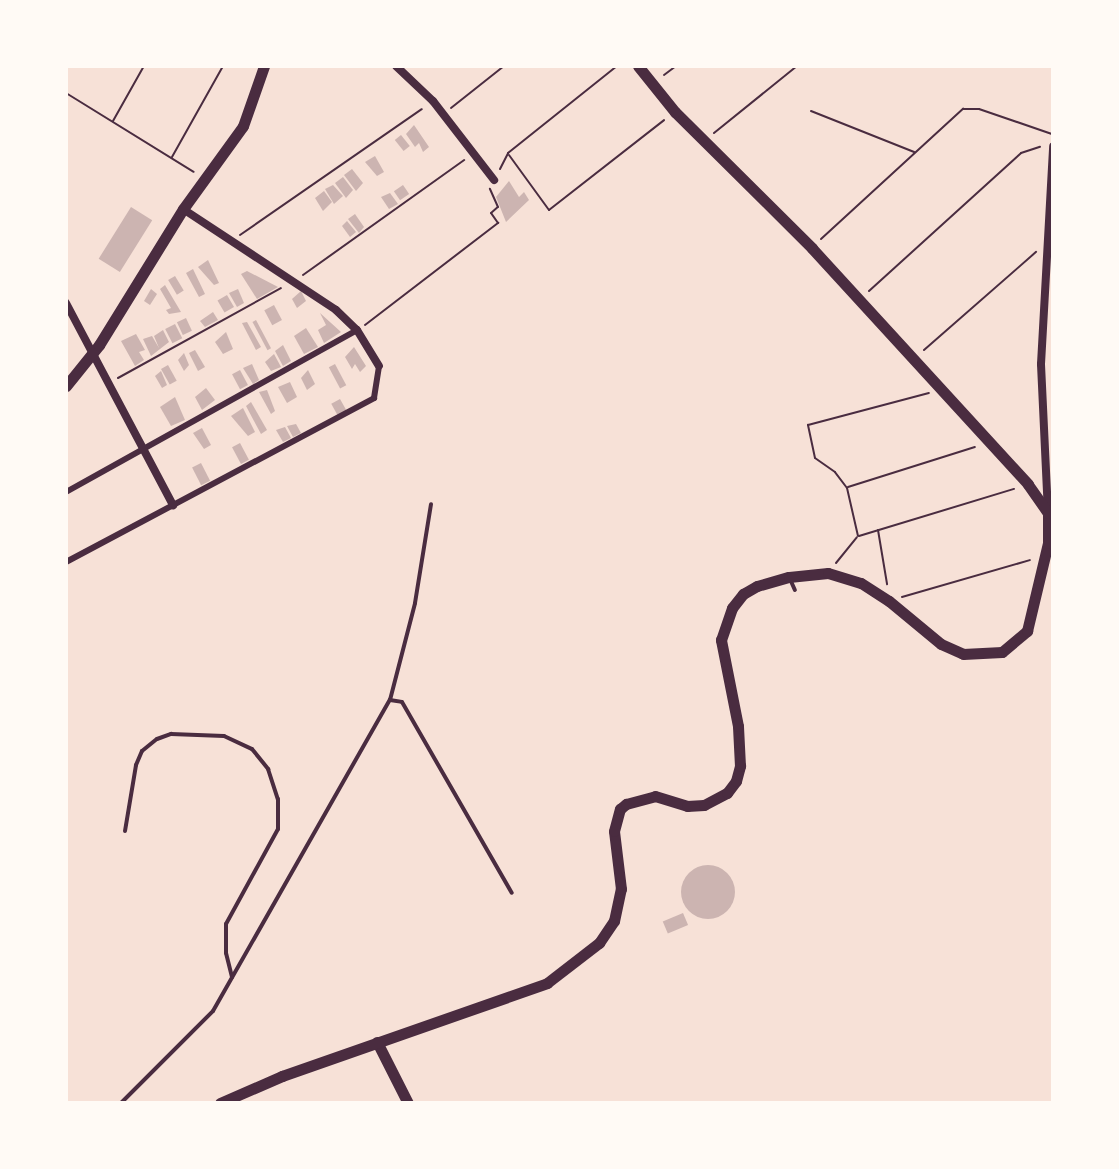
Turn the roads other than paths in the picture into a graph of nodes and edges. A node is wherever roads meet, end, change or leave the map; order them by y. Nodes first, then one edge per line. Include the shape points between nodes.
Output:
1 (264, 66) edge
2 (396, 66) edge
3 (638, 66) edge
4 (1053, 146) edge
5 (494, 180) road end
6 (183, 209) junction
7 (1051, 239) edge
8 (66, 303) edge
9 (357, 330) junction
10 (93, 354) junction
11 (379, 366) joint
12 (66, 386) edge
13 (143, 449) junction
14 (66, 492) edge
15 (431, 504) dead end
16 (173, 505) junction
17 (1051, 516) edge
18 (66, 562) edge
19 (789, 577) junction
20 (795, 590) dead end
21 (390, 700) junction
22 (125, 831) dead end
23 (512, 893) dead end
24 (232, 977) junction
25 (377, 1042) junction
26 (121, 1103) edge
27 (220, 1103) edge
28 (408, 1103) edge

1 - 6 street via 243,126
2 - 5 street via 433,101
3 - 17 street via 703,142 860,300
4 - 7 street
6 - 9 street via 295,280
6 - 10 street
7 - 17 street via 1041,364
8 - 10 street
9 - 11 street
9 - 13 street
10 - 12 street
10 - 13 street
11 - 16 street via 374,398
13 - 14 street
13 - 16 street
15 - 21 lane via 415,603
16 - 18 street
17 - 19 street via 1047,555 1027,631 1002,652 952,652 861,583 828,573
19 - 20 lane
19 - 25 street via 743,594 725,622 721,640 738,726 736,781 727,793 704,805 687,806 655,796 620,809 614,831 621,889 614,921 599,943 547,983
21 - 23 lane via 402,702
21 - 24 lane
22 - 24 lane via 136,765 142,751 157,739 171,734 224,736 252,749 268,769 278,799 278,829 226,924
24 - 26 lane via 213,1011
25 - 27 street
25 - 28 street

